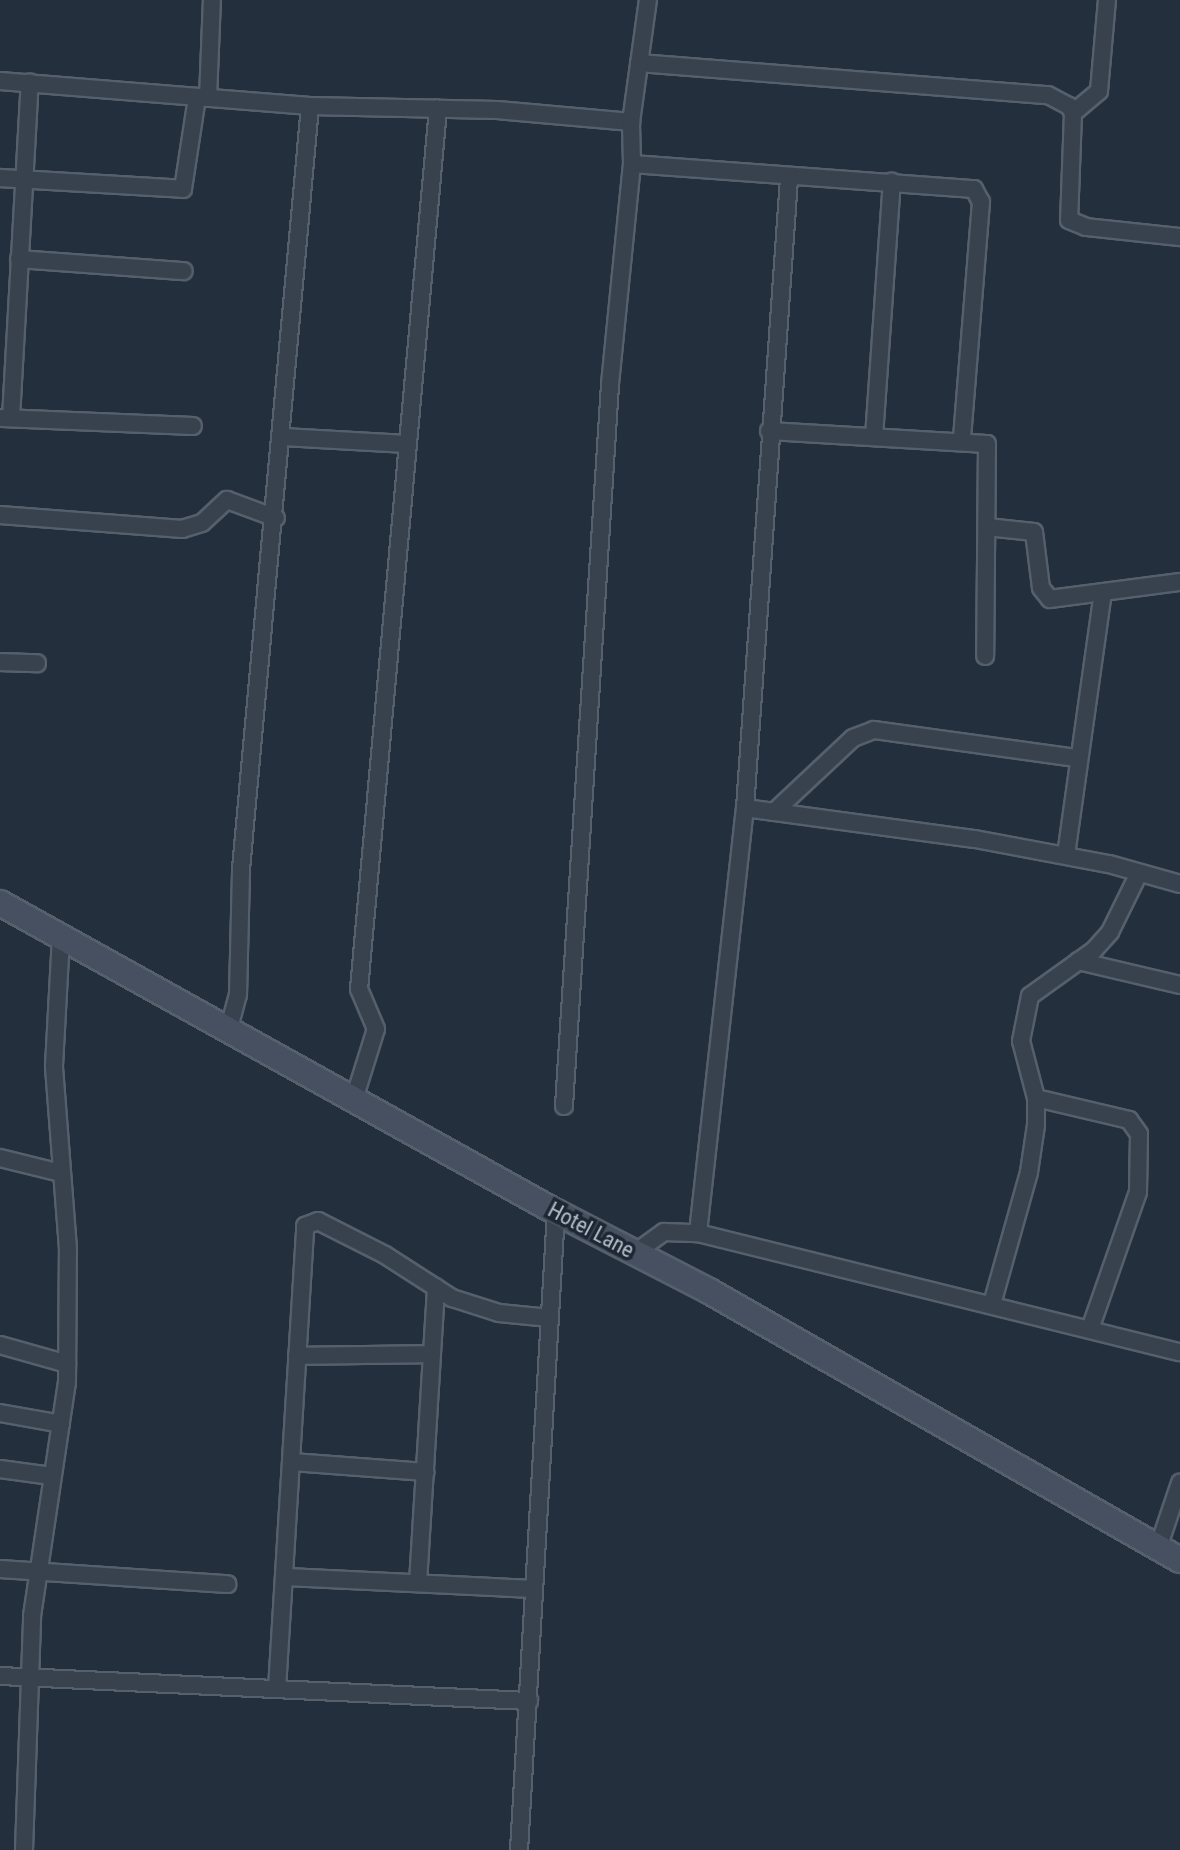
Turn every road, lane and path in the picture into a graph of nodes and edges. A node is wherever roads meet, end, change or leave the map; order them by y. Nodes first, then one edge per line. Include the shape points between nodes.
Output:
1 (212, 0) edge
2 (648, 0) edge
3 (1107, 0) edge
4 (639, 63) junction
5 (0, 81) edge
6 (30, 83) junction
7 (203, 97) junction
8 (310, 106) junction
9 (438, 109) junction
10 (1073, 113) junction
11 (631, 122) junction
12 (632, 164) junction
13 (0, 178) edge
14 (789, 178) junction
15 (22, 179) junction
16 (892, 182) junction
17 (1180, 237) edge
18 (19, 259) junction
19 (184, 271) dead end
20 (6, 418) edge
21 (193, 426) dead end
22 (769, 431) junction
23 (283, 437) junction
24 (874, 437) junction
25 (962, 440) junction
26 (407, 444) junction
27 (0, 515) edge
28 (276, 518) junction
29 (987, 527) junction
30 (1180, 582) edge
31 (1103, 593) junction
32 (985, 656) dead end
33 (0, 662) edge
34 (37, 663) dead end
35 (1077, 758) junction
36 (745, 808) junction
37 (774, 812) junction
38 (1066, 855) junction
39 (1139, 873) junction
40 (1180, 884) edge
41 (0, 903) edge
42 (61, 937) junction
43 (1078, 961) junction
44 (1180, 985) edge
45 (233, 1015) junction
46 (355, 1096) junction
47 (1036, 1098) junction
48 (564, 1106) dead end
49 (0, 1158) edge
50 (61, 1173) junction
51 (556, 1212) junction
52 (698, 1233) junction
53 (644, 1245) junction
54 (436, 1288) junction
55 (992, 1304) junction
56 (550, 1318) junction
57 (1090, 1329) junction
58 (0, 1345) edge
59 (1180, 1352) edge
60 (432, 1354) junction
61 (297, 1356) junction
62 (67, 1364) junction
63 (0, 1413) edge
64 (61, 1424) junction
65 (292, 1462) junction
66 (0, 1469) edge
67 (426, 1472) junction
68 (52, 1476) junction
69 (1180, 1483) edge
70 (1163, 1536) junction
71 (1180, 1560) edge
72 (0, 1569) edge
73 (39, 1572) junction
74 (287, 1577) junction
75 (418, 1583) junction
76 (228, 1584) dead end
77 (534, 1589) junction
78 (0, 1676) edge
79 (27, 1677) junction
80 (277, 1689) junction
81 (529, 1701) junction
82 (24, 1850) edge
83 (519, 1850) edge

1 - 7 street
2 - 4 street
3 - 10 street via 1099,91
4 - 10 street via 1048,95
4 - 11 street
5 - 6 street
6 - 7 street
6 - 15 street
7 - 8 street
7 - 15 street via 183,189
8 - 9 street
8 - 23 street
9 - 11 street
9 - 26 street
10 - 17 street via 1069,220 1086,227
11 - 12 street
12 - 14 street
12 - 48 street via 595,589
13 - 15 street
14 - 16 street
14 - 22 street
15 - 18 street
16 - 24 street
16 - 25 street via 965,186 981,202
18 - 19 street
18 - 20 street
20 - 21 street
22 - 24 street
22 - 36 street
23 - 26 street
23 - 28 street
24 - 25 street
25 - 29 street via 987,444
26 - 46 street via 359,989 376,1029
27 - 28 street via 182,529 202,523 227,500
28 - 45 street via 241,869
29 - 31 street via 1034,532 1044,596 1060,600
29 - 32 street
30 - 31 street
31 - 35 street
33 - 34 street
35 - 37 street via 874,730 853,738
35 - 38 street
36 - 37 street
36 - 52 street
37 - 38 street
38 - 39 street
39 - 40 street
39 - 43 street via 1110,932
41 - 42 street, Hotel Lane
42 - 45 street, Hotel Lane
42 - 50 street via 54,1066
43 - 44 street
43 - 47 street via 1039,985 1026,1007 1021,1041
45 - 46 street, Hotel Lane
46 - 51 street, Hotel Lane
47 - 55 street via 1029,1172
47 - 57 street via 1129,1120 1139,1134 1138,1192
49 - 50 street
50 - 62 street via 68,1249
51 - 53 street, Hotel Lane
51 - 56 street
52 - 53 street via 675,1230
52 - 55 street
53 - 70 street, Hotel Lane
54 - 56 street via 479,1308
54 - 60 street
54 - 61 street via 385,1255 310,1222 304,1234
55 - 57 street
56 - 77 street
57 - 59 street
58 - 62 street
60 - 61 street
60 - 67 street
61 - 65 street
62 - 64 street
63 - 64 street
64 - 68 street
65 - 67 street
65 - 74 street
66 - 68 street
67 - 75 street
68 - 73 street
69 - 70 street
70 - 71 street, Hotel Lane
72 - 73 street
73 - 76 street
73 - 79 street
74 - 75 street
74 - 80 street
75 - 77 street
77 - 81 street
78 - 79 street
79 - 80 street
79 - 82 street
80 - 81 street
81 - 83 street

